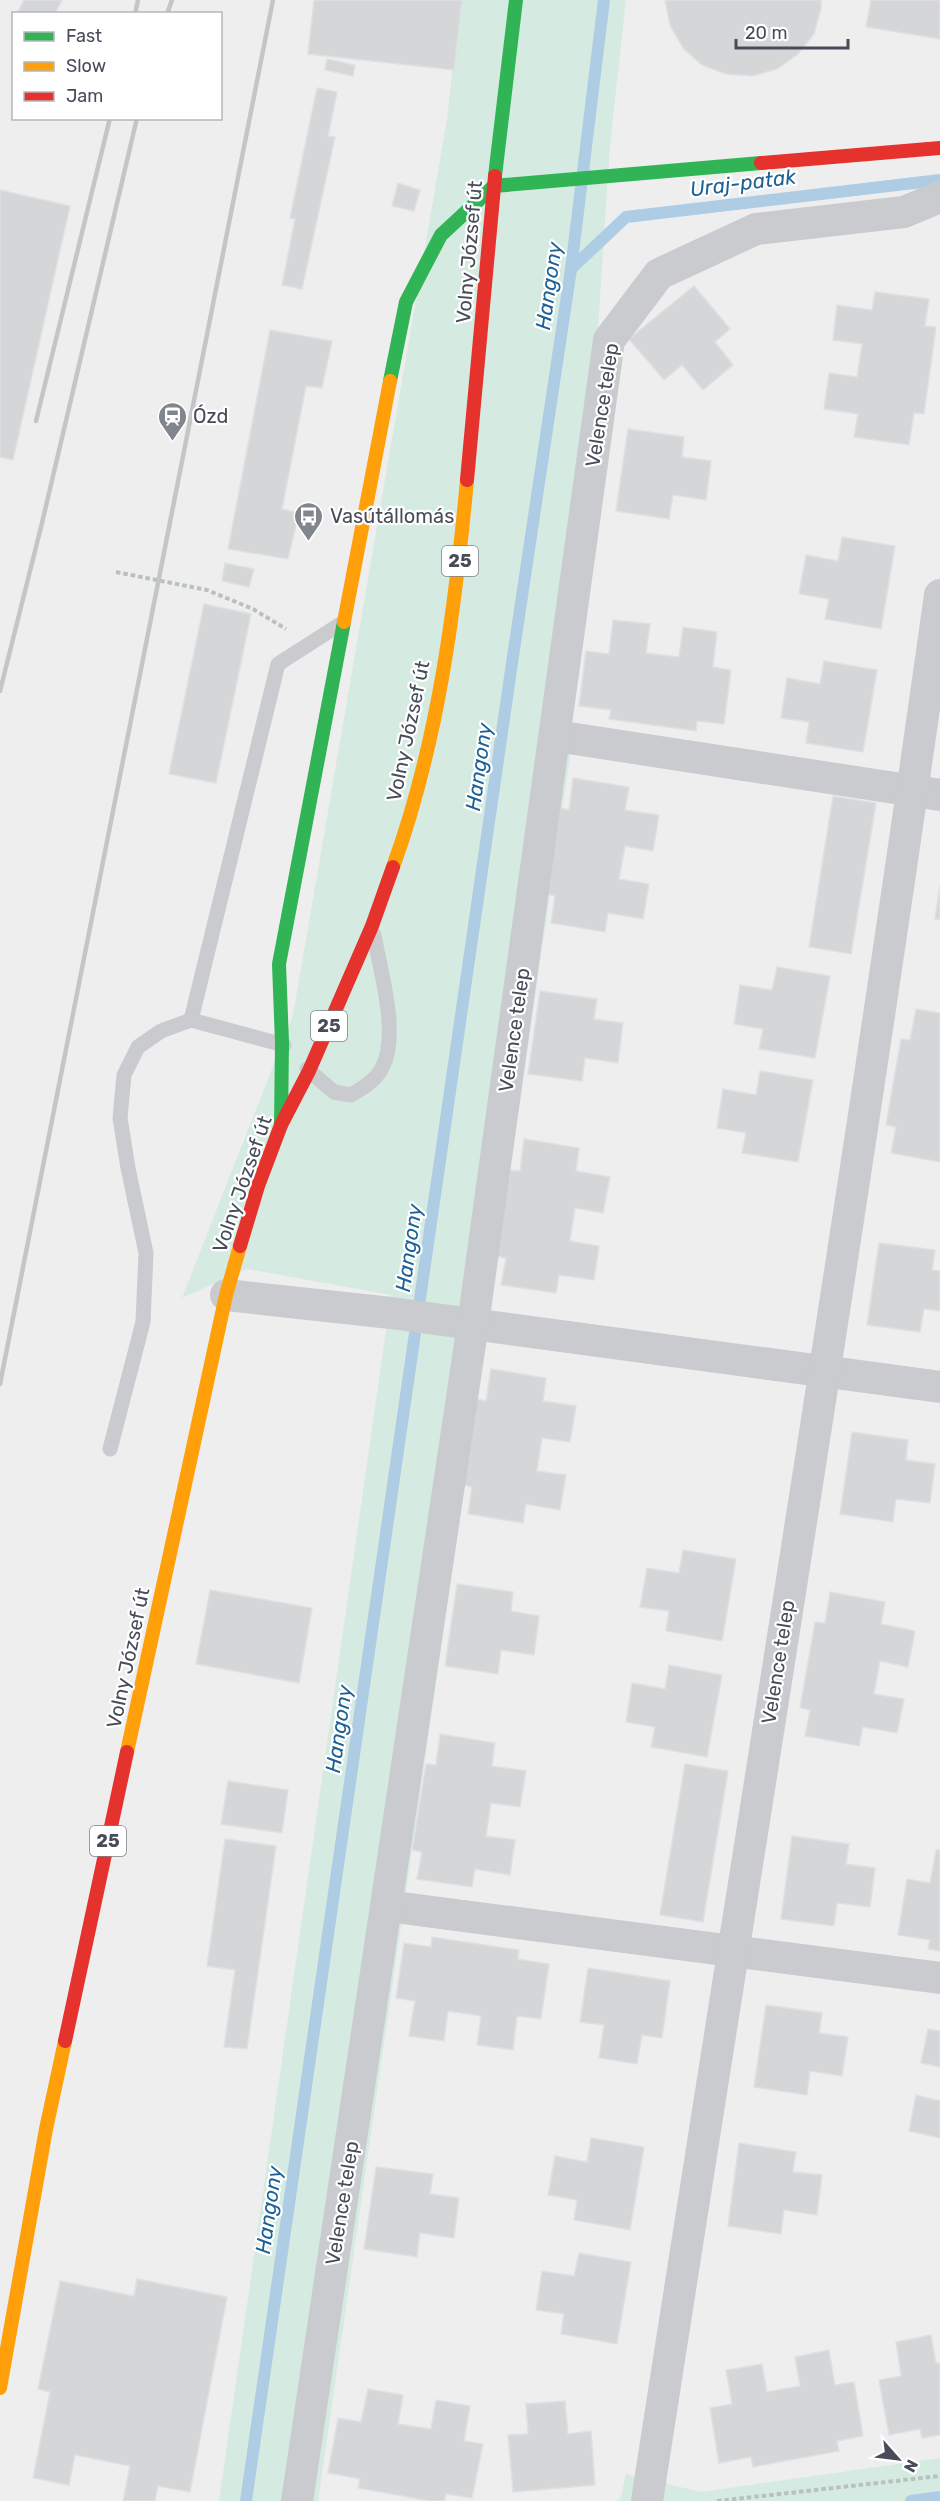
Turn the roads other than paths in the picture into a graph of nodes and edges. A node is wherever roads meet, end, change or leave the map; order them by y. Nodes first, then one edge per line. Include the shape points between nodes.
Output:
1 (516, 0) edge
2 (940, 148) edge
3 (494, 186) junction
4 (940, 198) edge
5 (940, 595) edge
6 (345, 622) junction
7 (556, 736) junction
8 (926, 792) edge
9 (372, 926) junction
10 (191, 1020) junction
11 (282, 1043) junction
12 (309, 1071) junction
13 (281, 1125) junction
14 (226, 1295) junction
15 (458, 1323) junction
16 (824, 1371) junction
17 (940, 1387) edge
18 (110, 1449) dead end
19 (387, 1906) junction
20 (731, 1952) junction
21 (940, 1978) edge
22 (0, 2388) edge
23 (297, 2501) edge
24 (647, 2501) edge

1 - 3 main road, Volny József út / 25
2 - 3 main road
3 - 6 main road via 441,235 406,302
3 - 9 main road, Volny József út / 25 via 458,581 420,778
4 - 7 street, Velence telep via 904,212 756,229 659,274 609,340
5 - 8 street, Velence telep
6 - 10 lane via 278,664
6 - 11 main road via 279,964
7 - 8 street
7 - 15 street, Velence telep
8 - 16 street, Velence telep
9 - 12 main road, Volny József út / 25
9 - 12 lane via 388,1004 390,1036 383,1067 368,1085 351,1095 334,1092
10 - 11 lane
10 - 18 lane via 161,1031 138,1047 124,1075 120,1118 146,1253 143,1322
11 - 12 lane
11 - 13 main road
12 - 13 main road, Volny József út / 25
13 - 14 main road, Volny József út / 25 via 258,1186
14 - 15 street
14 - 22 main road, Volny József út / 25 via 46,2129
15 - 16 street
15 - 19 street, Velence telep
16 - 17 street
16 - 20 street, Velence telep
19 - 20 street
19 - 23 street, Velence telep
20 - 21 street
20 - 24 street, Velence telep

